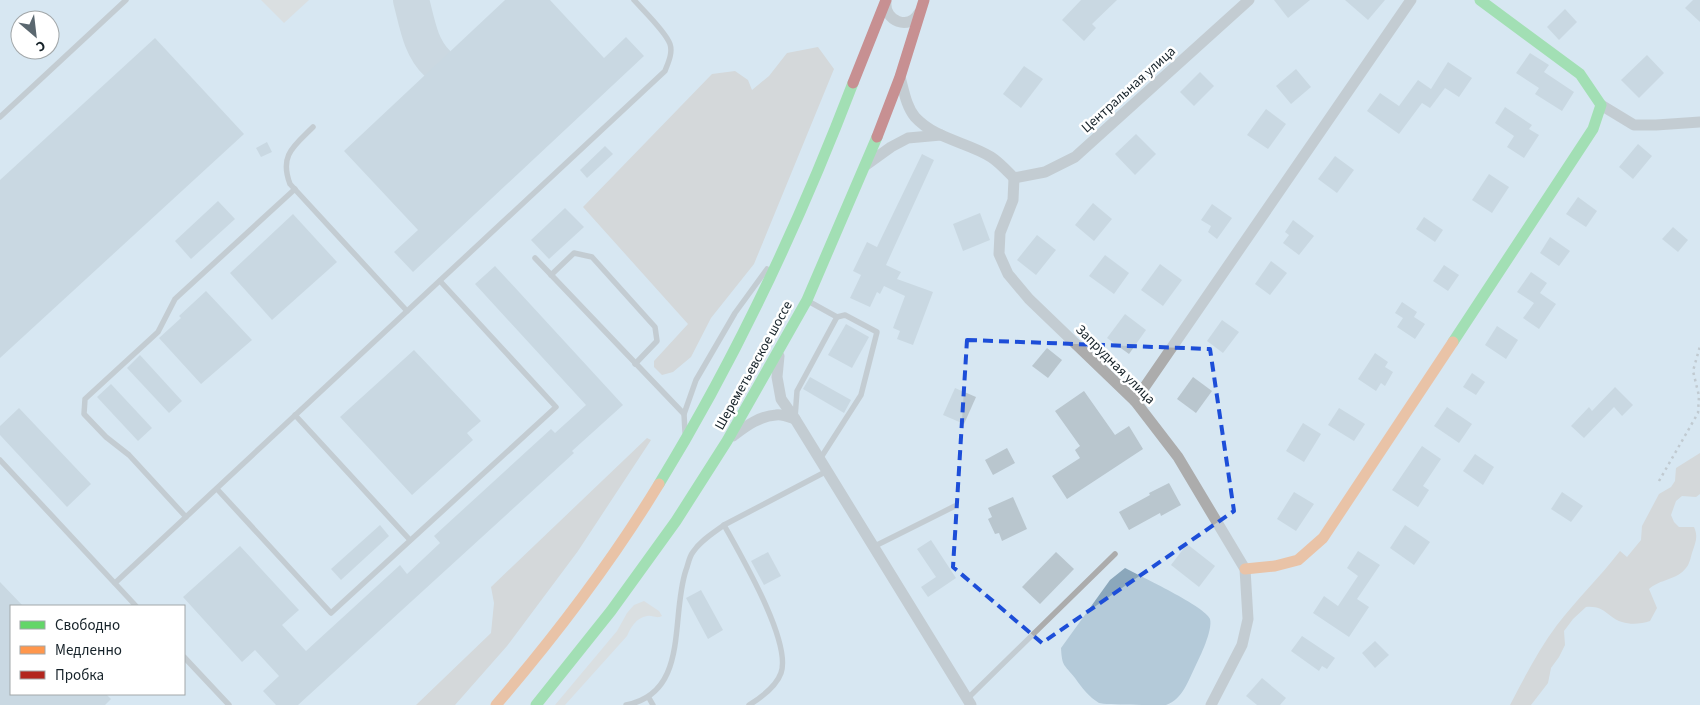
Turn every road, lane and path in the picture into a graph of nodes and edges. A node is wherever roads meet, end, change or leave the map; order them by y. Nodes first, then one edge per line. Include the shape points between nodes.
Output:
1 (126, 0) edge
2 (634, 0) edge
3 (886, 0) edge
4 (1249, 0) edge
5 (1411, 0) edge
6 (1480, 0) edge
7 (923, 5) edge
8 (900, 77) junction
9 (1601, 105) junction
10 (0, 117) edge
11 (1700, 122) edge
12 (314, 127) dead end
13 (941, 135) junction
14 (866, 165) junction
15 (1014, 178) junction
16 (295, 189) junction
17 (788, 241) junction
18 (535, 258) dead end
19 (551, 275) junction
20 (440, 281) junction
21 (807, 300) junction
22 (407, 311) junction
23 (837, 317) junction
24 (1700, 346) edge
25 (780, 347) junction
26 (635, 364) junction
27 (1135, 400) junction
28 (684, 414) junction
29 (295, 415) junction
30 (795, 419) junction
31 (727, 441) junction
32 (685, 442) junction
33 (820, 459) junction
34 (0, 460) edge
35 (827, 471) junction
36 (1659, 481) dead end
37 (217, 488) junction
38 (955, 506) dead end
39 (186, 517) junction
40 (724, 525) junction
41 (410, 540) junction
42 (874, 546) junction
43 (1115, 554) dead end
44 (1245, 569) junction
45 (115, 584) junction
46 (135, 605) edge
47 (185, 658) edge
48 (649, 698) junction
49 (969, 702) edge
50 (229, 705) edge
51 (496, 705) edge
52 (536, 705) edge
53 (626, 705) edge
54 (653, 705) edge
55 (749, 705) edge
56 (1210, 705) edge

1 - 10 lane
2 - 20 lane via 671,45 665,71
3 - 7 street via 887,13 901,23 917,17
3 - 17 main road, Шереметьевское шоссе via 824,160
4 - 15 street, Центральная улица via 1075,157 1045,172
5 - 27 street
6 - 9 main road via 1580,74
7 - 8 main road, Шереметьевское шоссе
8 - 13 street via 908,105 915,116
8 - 14 main road, Шереметьевское шоссе
9 - 11 street via 1634,125
9 - 44 main road via 1592,129 1323,538 1298,560
12 - 16 lane via 287,156 287,176
13 - 14 street via 908,138
13 - 15 street via 992,157
14 - 21 main road, Шереметьевское шоссе
15 - 27 street, Запрудная улица via 1013,200 1000,233 999,254 1008,274 1029,299
16 - 22 lane
16 - 39 lane via 175,299 158,332 85,399 84,414 129,455
17 - 28 lane via 735,313 696,380
17 - 32 main road, Шереметьевское шоссе via 772,278
18 - 19 lane
19 - 26 lane
19 - 26 lane via 574,253 592,257 655,327 657,341
20 - 22 lane
20 - 41 lane via 556,407
21 - 23 lane
21 - 25 main road, Шереметьевское шоссе
22 - 29 lane
23 - 30 lane via 797,391
23 - 33 lane via 845,315 877,332 861,395
24 - 36 path via 1692,371 1699,396 1698,413
25 - 30 street via 777,377 781,399
25 - 31 main road, Шереметьевское шоссе
26 - 28 lane
27 - 44 street, Запрудная улица via 1178,457
28 - 32 lane
29 - 37 lane
29 - 41 lane
30 - 31 street via 777,415 762,418
30 - 33 street
31 - 52 main road, Шереметьевское шоссе via 676,521 611,611
32 - 51 main road, Шереметьевское шоссе via 646,506 582,598
33 - 35 street
34 - 45 lane
35 - 40 lane
35 - 42 street
37 - 39 lane
37 - 41 lane via 330,613
38 - 42 lane
39 - 45 lane
40 - 48 lane via 692,553 682,582 672,665 662,686
40 - 55 lane via 754,580 783,657 781,672 774,685
42 - 49 street
43 - 49 lane
44 - 56 street via 1248,619 1242,646
45 - 46 lane
47 - 50 lane
48 - 53 lane
48 - 54 lane

